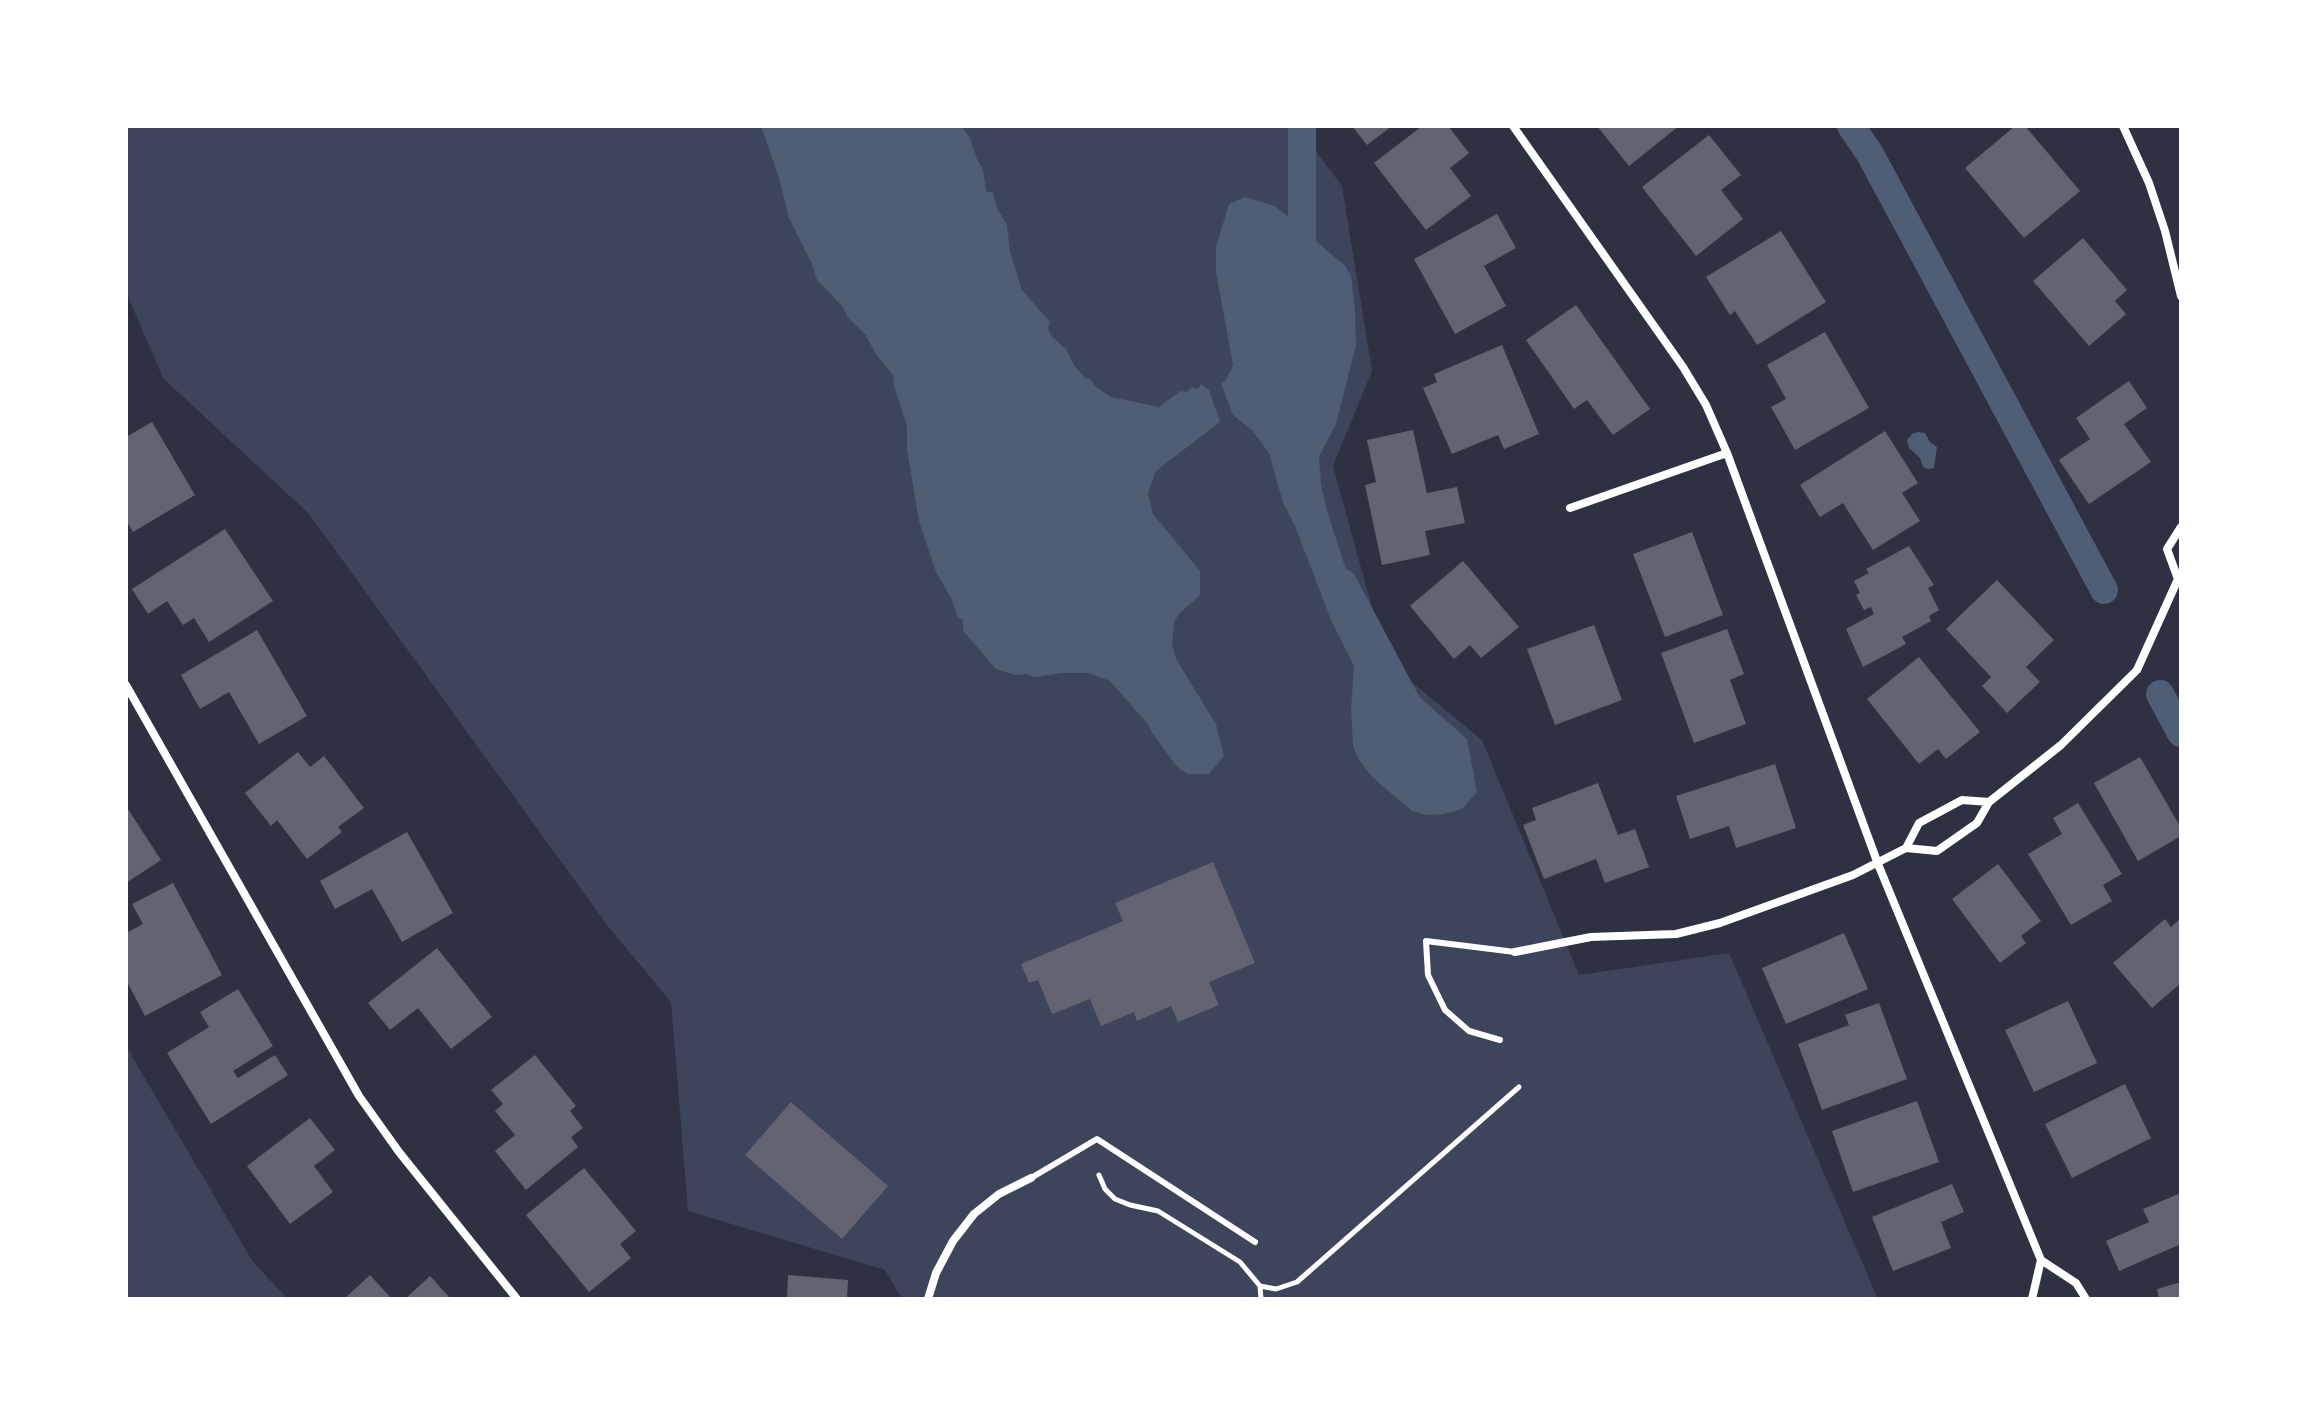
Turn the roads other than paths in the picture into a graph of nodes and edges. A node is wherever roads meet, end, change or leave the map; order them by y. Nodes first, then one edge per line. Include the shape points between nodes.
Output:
1 (1513, 126) edge
2 (2123, 126) edge
3 (2181, 296) edge
4 (1727, 453) junction
5 (1570, 508) dead end
6 (2181, 527) edge
7 (2180, 578) edge
8 (126, 685) edge
9 (1989, 802) junction
10 (1906, 848) junction
11 (1878, 864) junction
12 (1515, 952) joint
13 (1500, 1040) dead end
14 (1031, 1178) joint
15 (1255, 1242) dead end
16 (2041, 1260) junction
17 (517, 1299) edge
18 (928, 1299) edge
19 (2032, 1299) edge
20 (2086, 1299) edge

1 - 4 street via 1683,367
2 - 3 street via 2149,183
4 - 5 street
4 - 11 street
6 - 7 street via 2167,549
7 - 9 street via 2137,670 2061,745
8 - 17 street via 359,1096
9 - 10 street via 1962,800 1919,823
9 - 10 street via 1977,823 1937,851
10 - 11 street
11 - 12 street via 1720,923 1676,934 1591,937
11 - 16 street
12 - 13 lane via 1426,941 1428,975 1445,1010 1469,1031
14 - 15 lane via 1097,1139
14 - 18 street via 974,1214 953,1241
16 - 19 street
16 - 20 street via 2076,1283

